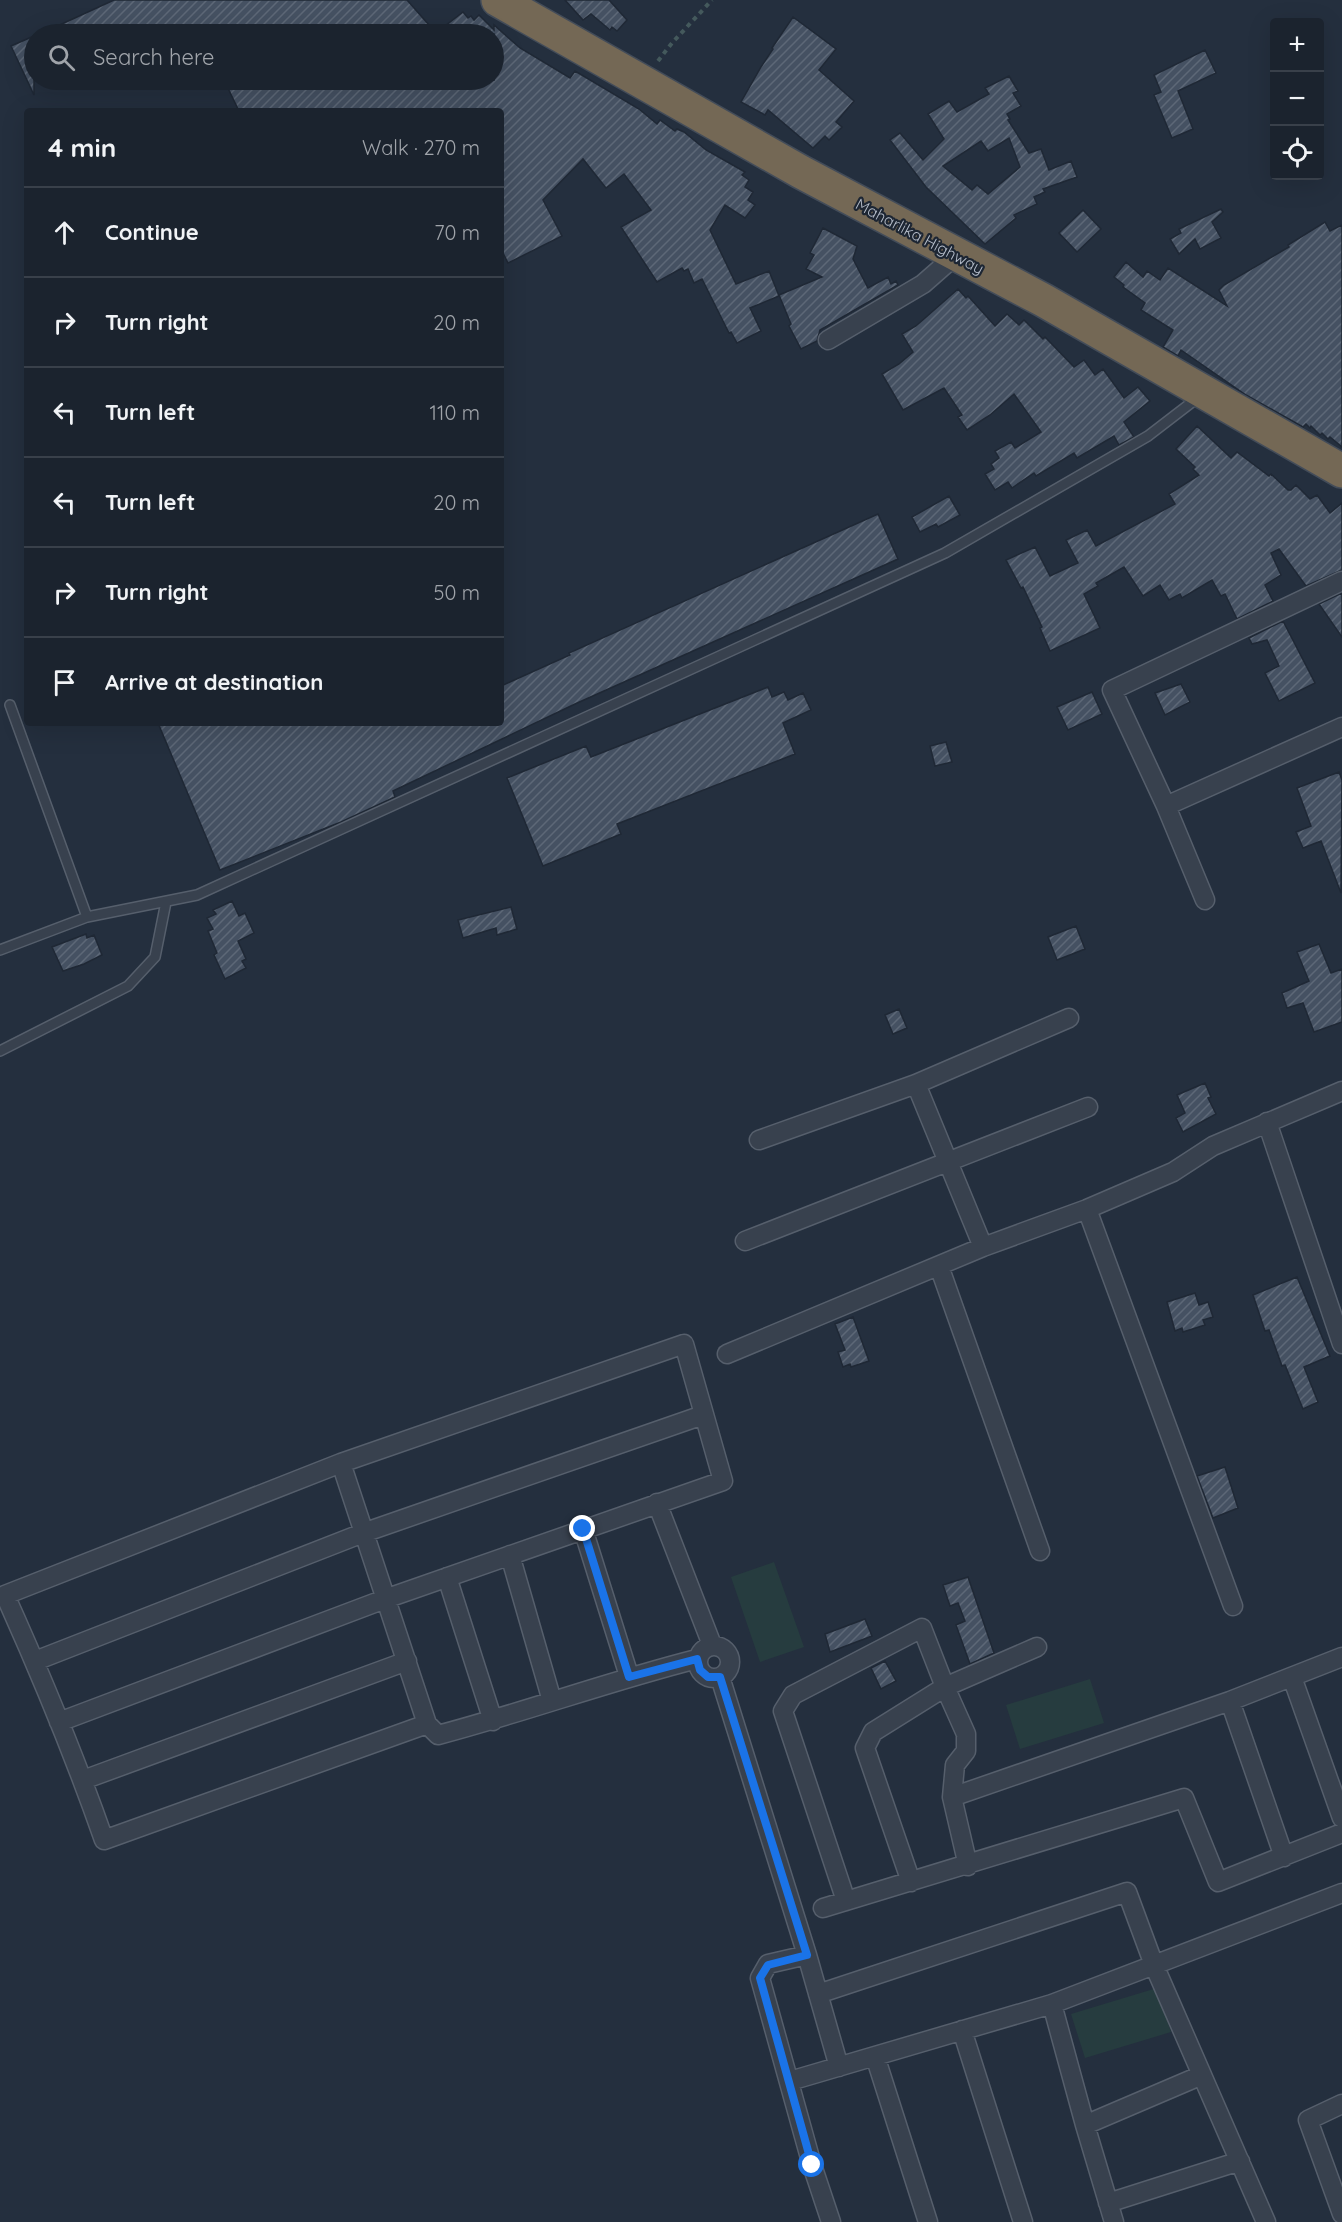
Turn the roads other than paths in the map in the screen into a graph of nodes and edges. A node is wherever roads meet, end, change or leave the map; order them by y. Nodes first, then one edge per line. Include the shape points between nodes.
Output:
1 (498, 0) edge
2 (956, 255) junction
3 (828, 340) dead end
4 (1204, 393) junction
5 (1342, 471) edge
6 (1342, 581) edge
7 (10, 705) dead end
8 (1342, 727) edge
9 (1166, 806) junction
10 (1205, 900) dead end
11 (166, 902) junction
12 (87, 917) junction
13 (0, 950) edge
14 (1070, 1018) dead end
15 (0, 1051) edge
16 (916, 1084) junction
17 (1342, 1091) edge
18 (1088, 1107) dead end
19 (1266, 1122) junction
20 (759, 1140) dead end
21 (947, 1161) junction
22 (1087, 1209) junction
23 (745, 1241) dead end
24 (983, 1247) junction
25 (939, 1266) junction
26 (1342, 1344) edge
27 (727, 1353) dead end
28 (703, 1415) junction
29 (341, 1463) junction
30 (657, 1503) junction
31 (583, 1529) junction
32 (363, 1533) junction
33 (1040, 1551) dead end
34 (510, 1555) junction
35 (447, 1577) junction
36 (385, 1599) junction
37 (1233, 1606) dead end
38 (712, 1645) junction
39 (1037, 1647) dead end
40 (1342, 1657) edge
41 (697, 1659) junction
42 (35, 1661) junction
43 (407, 1661) junction
44 (629, 1677) junction
45 (720, 1677) junction
46 (1292, 1677) junction
47 (945, 1687) junction
48 (552, 1701) junction
49 (1230, 1701) junction
50 (493, 1720) junction
51 (59, 1722) junction
52 (427, 1724) junction
53 (83, 1780) junction
54 (952, 1797) junction
55 (1342, 1818) edge
56 (1342, 1833) edge
57 (1284, 1857) junction
58 (968, 1866) junction
59 (911, 1882) junction
60 (1342, 1893) edge
61 (846, 1901) junction
62 (823, 1908) dead end
63 (807, 1955) junction
64 (1154, 1965) junction
65 (818, 1994) junction
66 (1052, 2004) junction
67 (962, 2030) junction
68 (875, 2055) junction
69 (839, 2067) junction
70 (1202, 2075) junction
71 (790, 2081) junction
72 (1342, 2104) edge
73 (1085, 2125) junction
74 (1240, 2162) junction
75 (1108, 2203) junction
76 (1342, 2214) edge
77 (831, 2222) edge
78 (928, 2222) edge
79 (1023, 2222) edge
80 (1114, 2222) edge
81 (1266, 2222) edge

1 - 2 highway, Maharlika Highway
2 - 3 street via 923,284
2 - 4 highway, Maharlika Highway
4 - 5 highway, Maharlika Highway
4 - 11 lane via 1148,436 945,553 197,895
6 - 9 street via 1112,690
7 - 12 lane
8 - 9 street
9 - 10 street
11 - 12 lane
11 - 15 lane via 155,957 128,986
12 - 13 lane
14 - 16 street
16 - 20 street
16 - 21 street
17 - 19 street
18 - 21 street
19 - 22 street via 1213,1146 1173,1172
19 - 26 street
21 - 23 street
21 - 24 street
22 - 24 street
22 - 37 street
24 - 25 street
25 - 27 street
25 - 33 street
28 - 29 street via 684,1344
28 - 30 street via 723,1481
28 - 32 street
29 - 32 street
29 - 42 street via 5,1595
30 - 31 street
30 - 38 street
31 - 34 street
31 - 44 street
32 - 36 street
32 - 42 street
34 - 35 street
34 - 48 street
35 - 36 street
35 - 50 street
36 - 43 street
36 - 51 street
38 - 41 street via 702,1650
38 - 45 street via 724,1649 730,1658 728,1669
39 - 47 street
40 - 46 street
41 - 44 street
41 - 45 street via 700,1670 708,1677
42 - 51 street
43 - 52 street
43 - 53 street
44 - 48 street
45 - 63 street
46 - 49 street
46 - 55 street
47 - 54 street via 966,1734 966,1751 955,1765
47 - 59 street via 873,1732 865,1748
47 - 61 street via 922,1628 793,1695 783,1711
48 - 50 street
49 - 54 street
49 - 57 street
50 - 52 street via 438,1735
51 - 53 street
52 - 53 street via 104,1840
54 - 58 street
56 - 57 street
57 - 58 street via 1218,1882 1184,1798
58 - 59 street
59 - 61 street
60 - 64 street
61 - 62 street
63 - 65 street
63 - 71 street via 768,1965 760,1978
64 - 65 street via 1127,1892
64 - 66 street
64 - 70 street
65 - 69 street
66 - 67 street
66 - 73 street
67 - 68 street
67 - 79 street
68 - 69 street
68 - 78 street
69 - 71 street
70 - 73 street
70 - 74 street
71 - 77 street
72 - 76 street via 1308,2120
73 - 75 street
74 - 75 street
74 - 81 street
75 - 80 street

